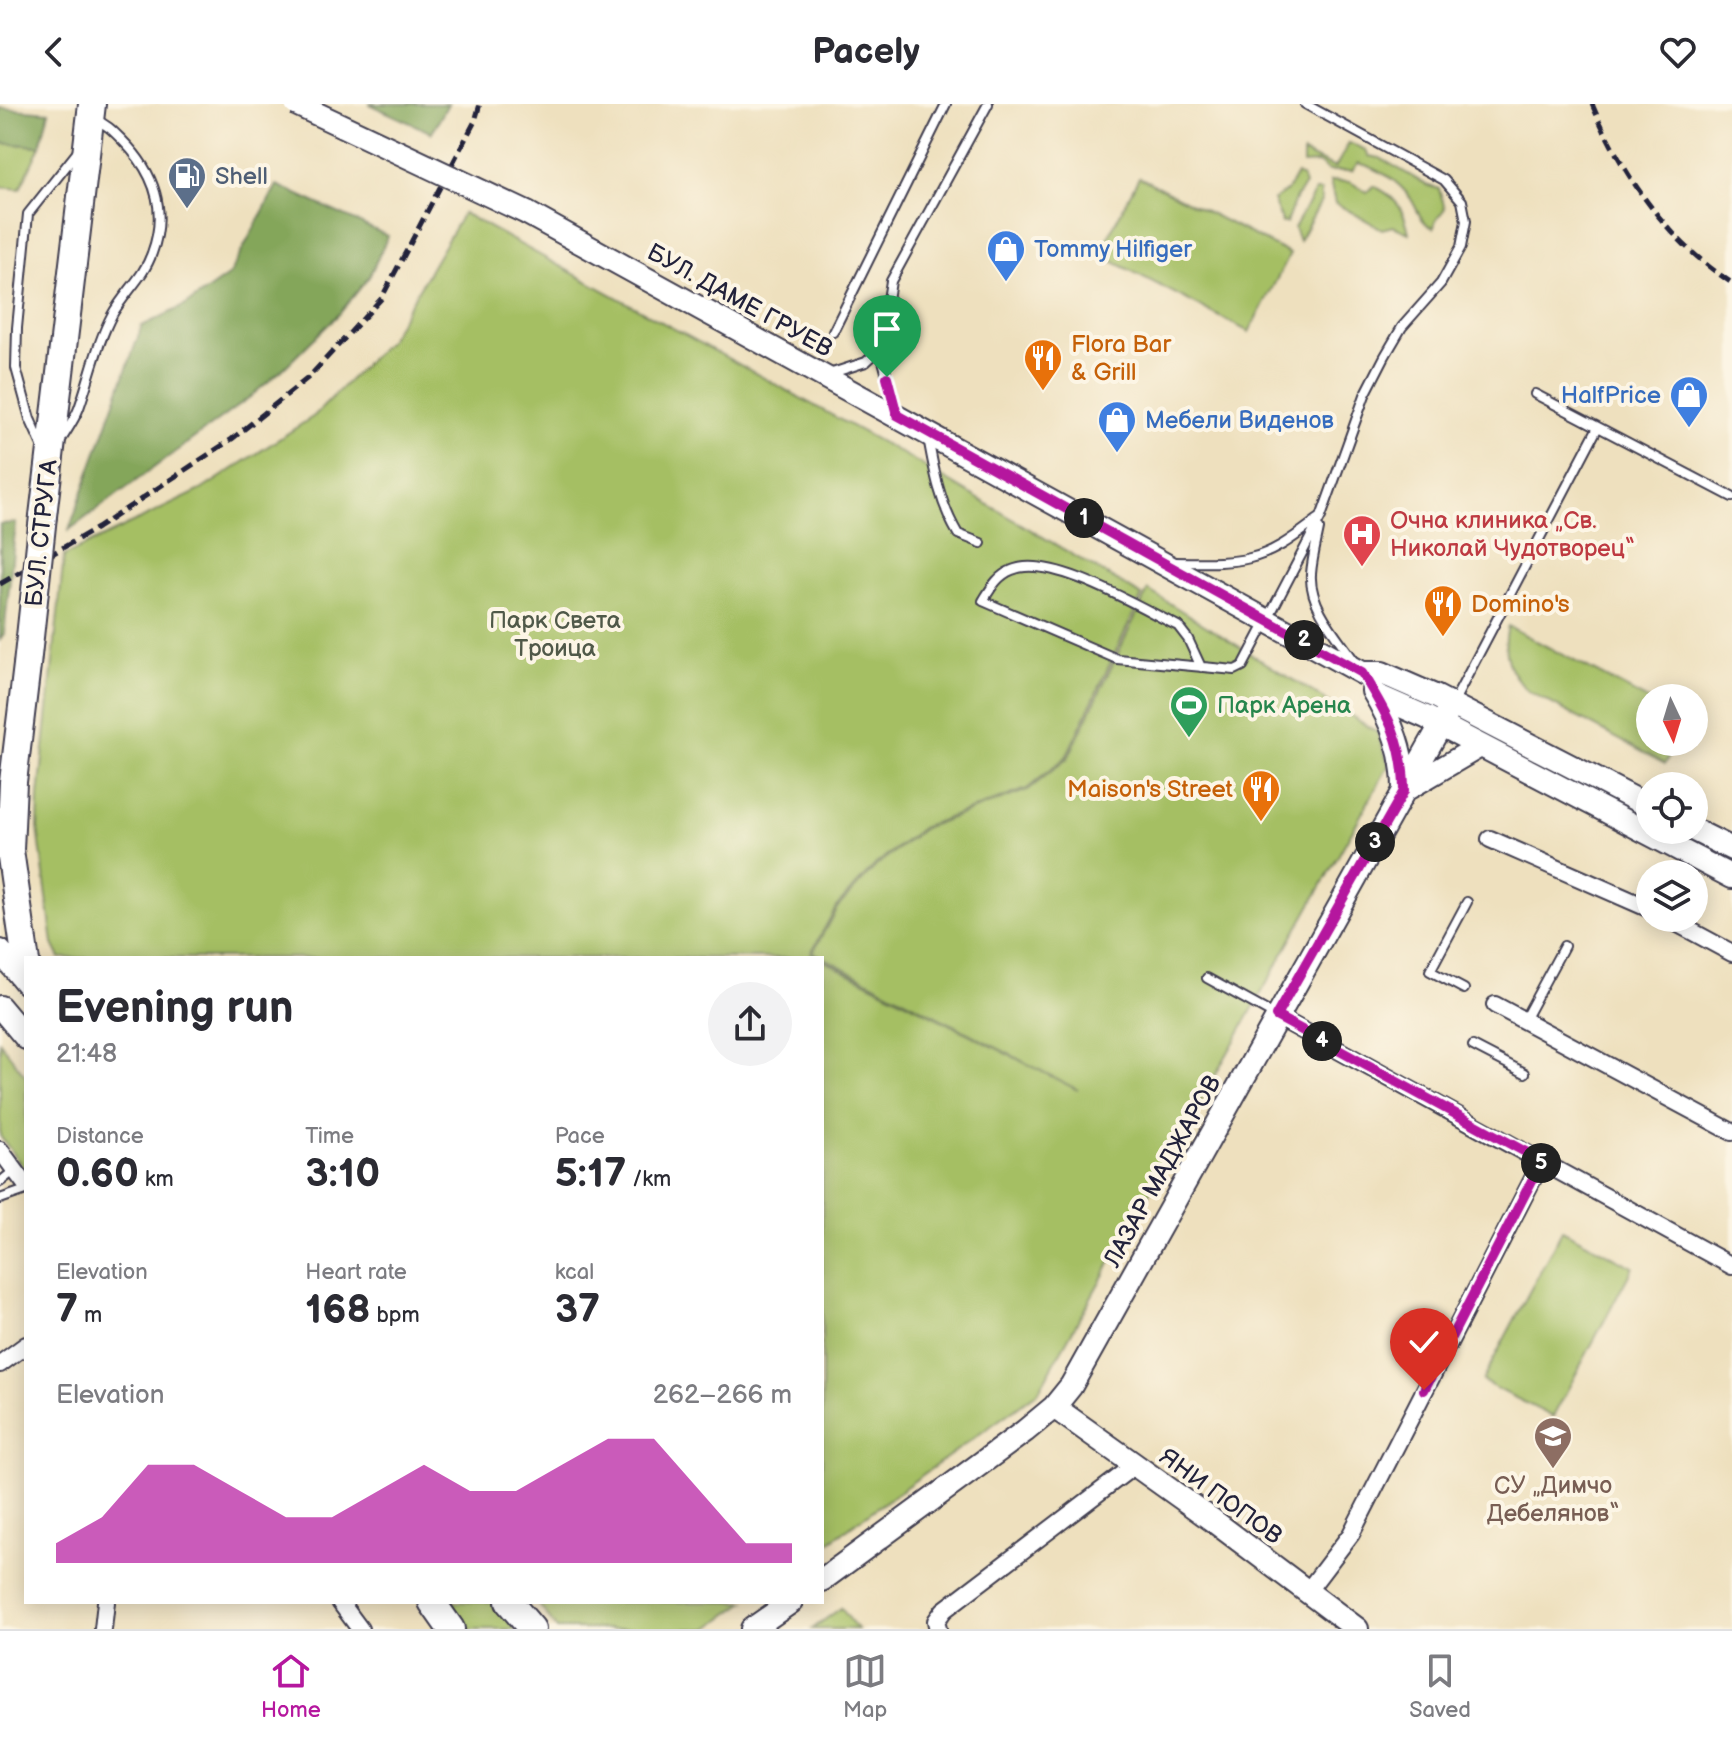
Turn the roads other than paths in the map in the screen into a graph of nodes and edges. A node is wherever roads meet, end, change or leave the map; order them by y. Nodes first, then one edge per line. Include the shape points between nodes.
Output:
1 (296, 104) edge
2 (946, 104) edge
3 (988, 104) edge
4 (1305, 104) edge
5 (91, 120) edge
6 (833, 332) dead end
7 (880, 349) junction
8 (824, 375) junction
9 (1535, 394) dead end
10 (897, 415) junction
11 (1598, 427) junction
12 (928, 432) junction
13 (49, 462) junction
14 (1732, 497) edge
15 (1321, 517) junction
16 (981, 543) dead end
17 (1165, 562) junction
18 (1269, 620) junction
19 (1201, 667) junction
20 (1362, 673) junction
21 (1376, 695) junction
22 (1446, 715) junction
23 (1480, 746) junction
24 (6, 789) edge
25 (1404, 791) junction
26 (1636, 800) edge
27 (1708, 837) edge
28 (1490, 839) dead end
29 (1732, 849) edge
30 (1732, 877) edge
31 (1467, 902) dead end
32 (1636, 903) edge
33 (1693, 932) edge
34 (1564, 946) dead end
35 (0, 951) edge
36 (1732, 953) edge
37 (25, 956) edge
38 (1207, 978) dead end
39 (24, 981) edge
40 (1464, 989) dead end
41 (1495, 1005) dead end
42 (0, 1007) edge
43 (1276, 1016) junction
44 (1524, 1021) junction
45 (24, 1036) edge
46 (1473, 1046) dead end
47 (1525, 1073) dead end
48 (1732, 1132) edge
49 (0, 1150) edge
50 (1542, 1161) junction
51 (15, 1170) junction
52 (0, 1182) edge
53 (24, 1184) edge
54 (24, 1188) edge
55 (0, 1199) edge
56 (1732, 1266) edge
57 (24, 1346) edge
58 (0, 1364) edge
59 (1054, 1407) junction
60 (1135, 1465) junction
61 (824, 1579) edge
62 (1307, 1592) junction
63 (106, 1604) edge
64 (341, 1604) edge
65 (433, 1604) edge
66 (511, 1604) edge
67 (788, 1604) edge
68 (103, 1629) edge
69 (360, 1629) edge
70 (451, 1629) edge
71 (532, 1629) edge
72 (752, 1629) edge
73 (938, 1629) edge
74 (1357, 1629) edge

1 - 8 main road, БУЛ. ДАМЕ ГРУЕВ, bridge via 527,213
2 - 6 lane
3 - 7 lane via 891,281
4 - 15 lane via 1444,180 1462,201 1466,221 1451,267 1402,327 1365,395
5 - 13 main road, БУЛ. СТРУГА
5 - 13 lane via 28,214 16,368
5 - 13 lane via 109,126 147,169 157,190 157,233 142,275 113,314 78,411
7 - 8 lane via 866,362
7 - 10 lane
8 - 10 main road, БУЛ. ДАМЕ ГРУЕВ
9 - 11 lane
10 - 12 main road, БУЛ. ДАМЕ ГРУЕВ
11 - 14 lane
11 - 22 lane
12 - 16 lane via 947,516 958,534
12 - 17 main road, БУЛ. ДАМЕ ГРУЕВ
13 - 24 main road, БУЛ. СТРУГА, bridge via 27,665
15 - 17 lane via 1252,558
15 - 18 lane
15 - 20 lane via 1310,576 1313,592
17 - 18 main road, БУЛ. ДАМЕ ГРУЕВ
18 - 19 lane via 1243,666
18 - 20 main road, БУЛ. ДАМЕ ГРУЕВ
19 - 19 lane via 1117,659 983,601 997,578 1014,568 1046,567 1178,626
20 - 21 main road, БУЛ. ДАМЕ ГРУЕВ
20 - 22 main road, БУЛ. ДАМЕ ГРУЕВ via 1382,673
21 - 22 main road, БУЛ. ДАМЕ ГРУЕВ
21 - 25 main road via 1400,747
22 - 23 main road, БУЛ. ДАМЕ ГРУЕВ
22 - 25 main road, ЛАЗАР МАДЖАРОВ
22 - 26 main road, БУЛ. ДАМЕ ГРУЕВ via 1530,746
23 - 25 main road
23 - 30 main road, БУЛ. ДАМЕ ГРУЕВ
24 - 37 main road, БУЛ. СТРУГА
25 - 43 main road, ЛАЗАР МАДЖАРОВ
27 - 29 main road
28 - 32 street
31 - 40 lane via 1430,971
33 - 36 street
34 - 44 lane
35 - 39 main road
38 - 43 lane
41 - 44 street
42 - 45 main road
43 - 50 street
43 - 59 main road, ЛАЗАР МАДЖАРОВ via 1087,1362
44 - 48 street
46 - 47 lane
49 - 51 street
50 - 56 street
50 - 62 street via 1351,1534
51 - 52 lane
51 - 53 street
54 - 55 lane
57 - 58 street
59 - 60 main road, ЯНИ ПОПОВ
59 - 61 main road, ЛАЗАР МАДЖАРОВ
60 - 62 main road, ЯНИ ПОПОВ
60 - 73 street via 944,1610 936,1621
62 - 74 main road, ЯНИ ПОПОВ
63 - 68 street
64 - 69 street
65 - 70 main road
66 - 71 main road
67 - 72 main road

